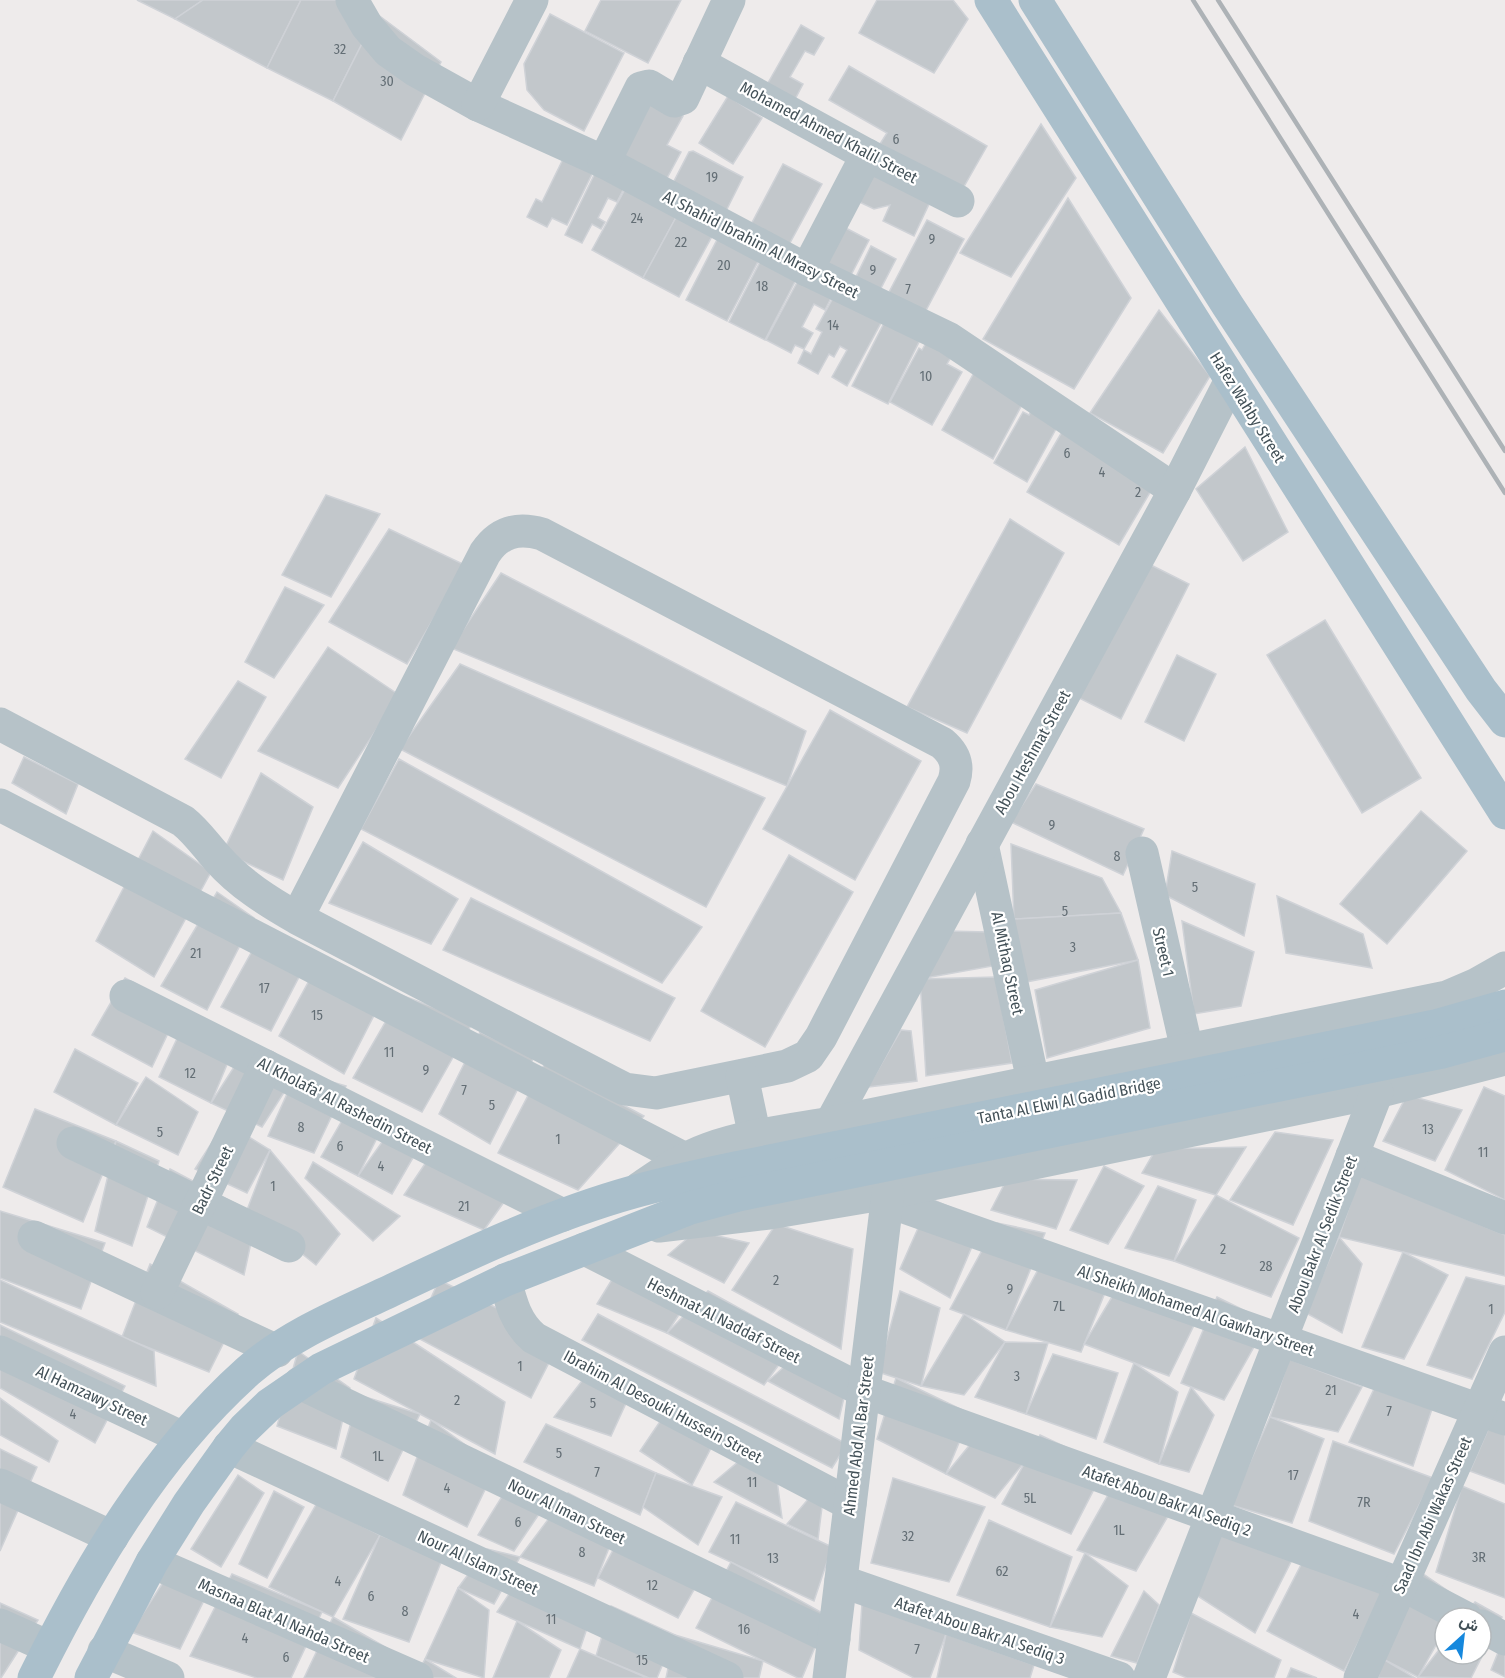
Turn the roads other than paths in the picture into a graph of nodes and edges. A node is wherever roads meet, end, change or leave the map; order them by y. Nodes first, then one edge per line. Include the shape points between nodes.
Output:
1 (352, 0) edge
2 (532, 0) edge
3 (729, 0) edge
4 (991, 0) edge
5 (1035, 0) edge
6 (699, 63) junction
7 (478, 105) junction
8 (867, 155) junction
9 (604, 162) junction
10 (958, 201) dead end
11 (807, 270) junction
12 (1232, 380) junction
13 (1175, 490) junction
14 (1505, 721) edge
15 (0, 724) edge
16 (0, 805) edge
17 (1505, 813) edge
18 (982, 844) junction
19 (1142, 853) dead end
20 (297, 918) junction
21 (1505, 968) edge
22 (126, 996) dead end
23 (1505, 1006) edge
24 (1505, 1035) edge
25 (1187, 1050) junction
26 (1505, 1059) edge
27 (266, 1066) junction
28 (742, 1076) junction
29 (1033, 1082) junction
30 (1377, 1092) junction
31 (831, 1123) junction
32 (755, 1137) junction
33 (73, 1143) dead end
34 (1352, 1156) junction
35 (685, 1159) junction
36 (876, 1176) junction
37 (632, 1192) junction
38 (200, 1203) junction
39 (563, 1215) junction
40 (1505, 1218) edge
41 (34, 1237) dead end
42 (289, 1246) dead end
43 (585, 1249) junction
44 (505, 1281) junction
45 (157, 1293) junction
46 (1281, 1340) junction
47 (277, 1351) junction
48 (0, 1352) edge
49 (1505, 1352) edge
50 (300, 1383) junction
51 (864, 1391) junction
52 (1492, 1415) edge
53 (183, 1438) junction
54 (229, 1447) junction
55 (0, 1485) edge
56 (850, 1504) junction
57 (1212, 1516) junction
58 (112, 1537) junction
59 (152, 1562) junction
60 (841, 1581) junction
61 (1401, 1584) junction
62 (1443, 1606) edge
63 (0, 1625) edge
64 (834, 1639) junction
65 (50, 1647) junction
66 (97, 1664) edge
67 (34, 1678) edge
68 (168, 1678) edge
69 (417, 1678) edge
70 (727, 1678) edge
71 (829, 1678) edge
72 (1119, 1678) edge
73 (1149, 1678) edge
74 (1360, 1678) edge

1 - 7 street, Al Shahid Ibrahim Al Mrasy Street via 388,51
2 - 7 street
3 - 6 street
4 - 12 main road, Hafez Wahby Street
5 - 14 main road via 1228,306
6 - 8 street, Mohamed Ahmed Khalil Street
6 - 9 street via 678,101 649,86 641,88
7 - 9 street, Al Shahid Ibrahim Al Mrasy Street
8 - 10 street, Mohamed Ahmed Khalil Street
8 - 11 street
9 - 11 street, Al Shahid Ibrahim Al Mrasy Street
11 - 13 street, Al Shahid Ibrahim Al Mrasy Street via 948,338
12 - 13 street, Abou Heshmat Street
12 - 17 main road, Hafez Wahby Street
13 - 18 street, Abou Heshmat Street
15 - 20 street via 172,813 195,830 217,859 241,880
16 - 35 street
18 - 29 street, Al Mithaq Street
18 - 31 street, Abou Heshmat Street
19 - 25 street, Street 1
20 - 28 street via 625,1089 656,1093
20 - 28 street via 485,553 507,533 519,530 542,534 942,743 956,763 954,781 815,1047 808,1056 787,1066
21 - 25 street via 1447,997
22 - 27 street, Al Kholafa' Al Rashedin Street
23 - 36 main road, Tanta Al Elwi Al Gadid Bridge
24 - 36 main road, Tanta Al Elwi Al Gadid Bridge
25 - 29 street
26 - 30 street
27 - 38 street, Badr Street
27 - 39 street, Al Kholafa' Al Rashedin Street
28 - 32 street
29 - 31 street
30 - 34 street, Abou Bakr Al Sedik Street
30 - 36 street
31 - 32 street
32 - 35 street
33 - 38 street
34 - 40 street
34 - 46 street, Abou Bakr Al Sedik Street
35 - 37 street
36 - 37 main road, Tanta Al Elwi Al Gadid Bridge via 730,1169
36 - 43 main road, Tanta Al Elwi Al Gadid Bridge via 738,1195 690,1208
36 - 46 street, Al Sheikh Mohamed Al Gawhary Street
36 - 51 street, Ahmed Abd Al Bar Street
37 - 39 main road, Tanta Al Elwi Al Gadid Bridge
38 - 42 street
38 - 45 street, Badr Street
39 - 47 main road, Tanta Al Elwi Al Gadid Bridge via 481,1248 318,1325
41 - 45 street
43 - 44 main road, Tanta Al Elwi Al Gadid Bridge
43 - 51 street, Heshmat Al Naddaf Street
44 - 50 main road, Tanta Al Elwi Al Gadid Bridge via 321,1368
44 - 56 street, Ibrahim Al Desouki Hussein Street via 518,1319 534,1338
45 - 47 street
46 - 52 street, Al Sheikh Mohamed Al Gawhary Street
46 - 57 street, Abou Bakr Al Sedik Street
47 - 53 main road, Tanta Al Elwi Al Gadid Bridge via 250,1370
48 - 53 street, Al Hamzawy Street
49 - 52 street, Saad Ibn Abi Wakas Street
50 - 54 main road, Tanta Al Elwi Al Gadid Bridge via 270,1404
50 - 64 street, Nour Al Iman Street
51 - 56 street, Ahmed Abd Al Bar Street
51 - 57 street, Atafet Abou Bakr Al Sediq 2
52 - 61 street, Saad Ibn Abi Wakas Street
53 - 58 main road, Tanta Al Elwi Al Gadid Bridge
54 - 59 main road, Tanta Al Elwi Al Gadid Bridge
54 - 70 street, Nour Al Islam Street
55 - 58 street
56 - 60 street, Ahmed Abd Al Bar Street
57 - 61 street, Atafet Abou Bakr Al Sediq 2
57 - 73 street, Abou Bakr Al Sedik Street
58 - 65 main road, Tanta Al Elwi Al Gadid Bridge
59 - 66 main road, Tanta Al Elwi Al Gadid Bridge
59 - 69 street, Masnaa Blat Al Nahda Street
60 - 64 street, Ahmed Abd Al Bar Street
60 - 72 street, Atafet Abou Bakr Al Sediq 3
61 - 62 street, Atafet Abou Bakr Al Sediq 2
61 - 74 street, Saad Ibn Abi Wakas Street
63 - 65 street
64 - 71 street, Ahmed Abd Al Bar Street
65 - 67 main road, Tanta Al Elwi Al Gadid Bridge
66 - 68 street

